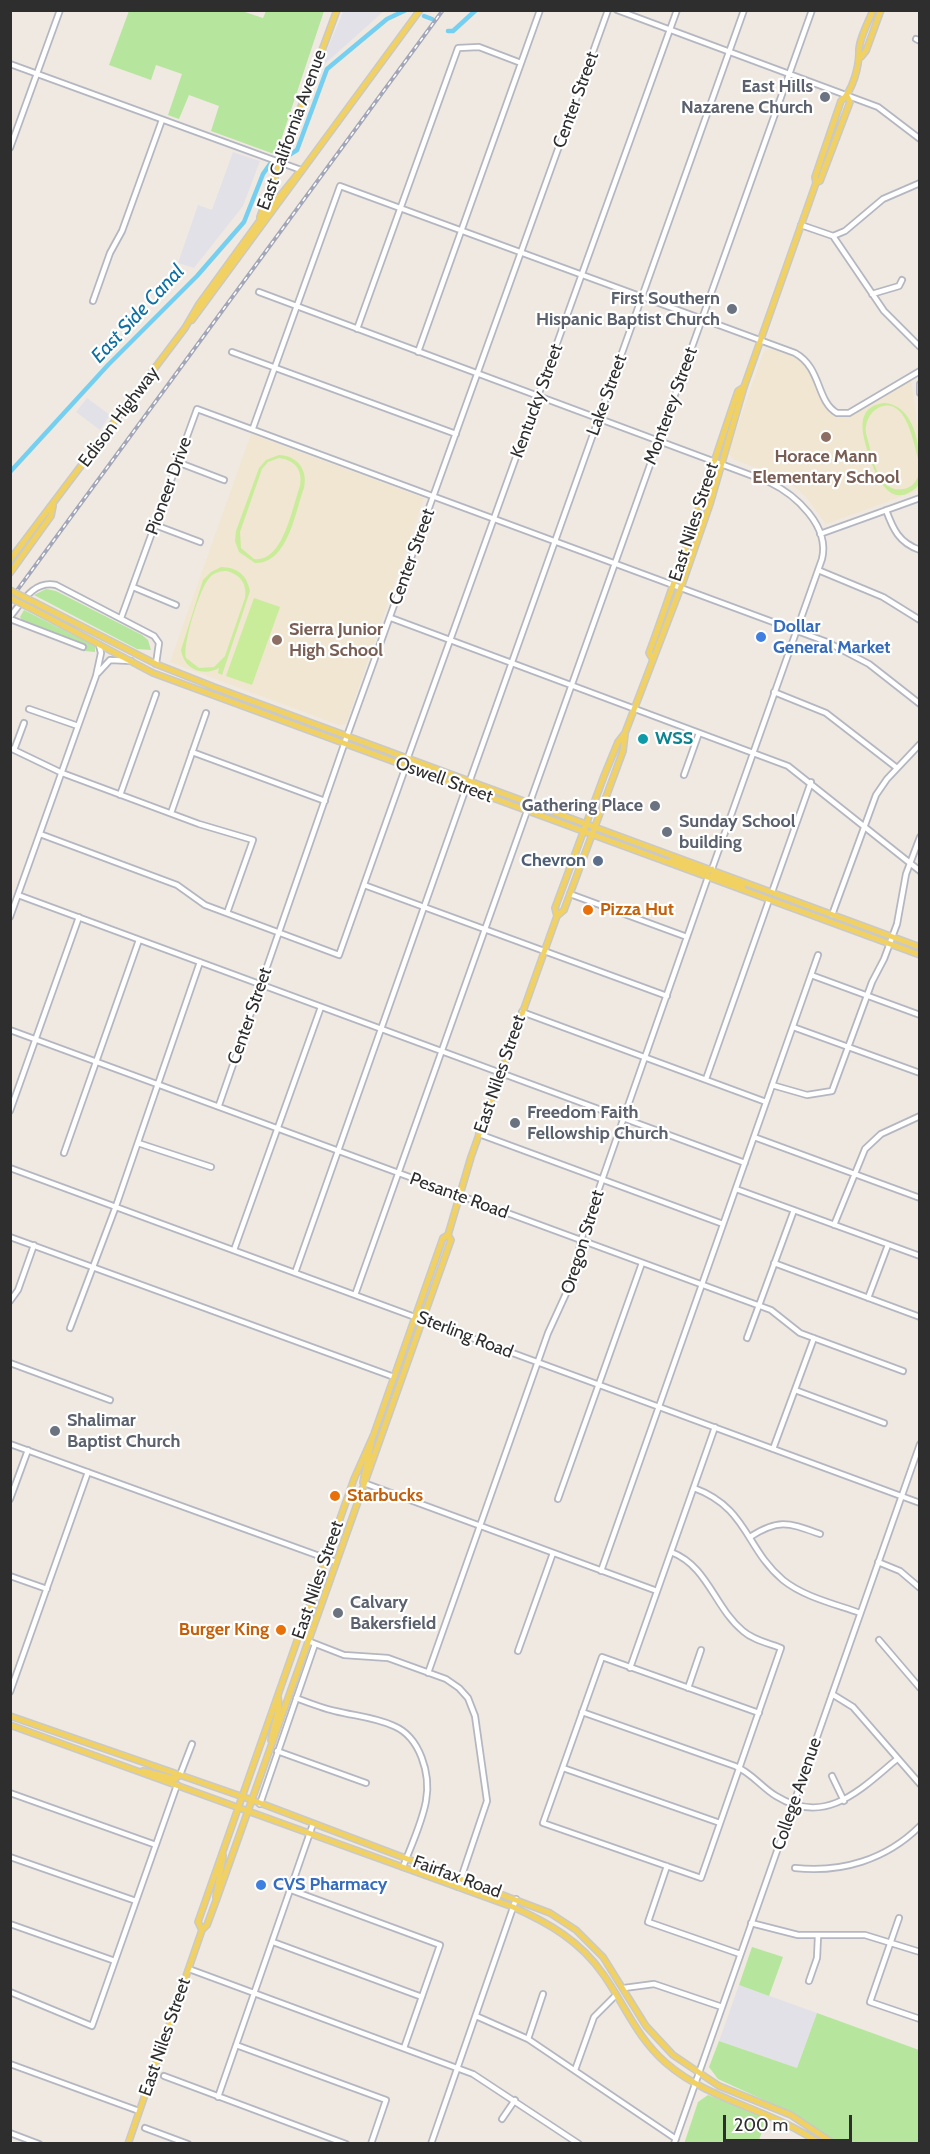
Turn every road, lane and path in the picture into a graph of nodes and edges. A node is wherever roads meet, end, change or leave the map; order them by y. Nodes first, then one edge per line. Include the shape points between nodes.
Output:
1 (60, 10) edge
2 (335, 10) edge
3 (420, 10) edge
4 (540, 10) edge
5 (608, 10) edge
6 (617, 10) edge
7 (676, 10) edge
8 (744, 10) edge
9 (812, 10) edge
10 (873, 10) edge
11 (881, 10) edge
12 (670, 30) junction
13 (729, 52) junction
14 (861, 57) junction
15 (521, 63) junction
16 (10, 64) edge
17 (37, 74) junction
18 (790, 75) junction
19 (847, 96) junction
20 (162, 120) junction
21 (13, 134) edge
22 (920, 139) edge
23 (10, 148) edge
24 (280, 163) junction
25 (301, 170) junction
26 (920, 183) edge
27 (401, 208) junction
28 (258, 223) junction
29 (801, 225) junction
30 (461, 230) junction
31 (833, 236) junction
32 (256, 237) junction
33 (522, 252) junction
34 (582, 274) junction
35 (902, 280) dead end
36 (260, 292) dead end
37 (872, 294) junction
38 (642, 297) junction
39 (93, 301) dead end
40 (297, 307) junction
41 (702, 319) junction
42 (185, 328) junction
43 (357, 329) junction
44 (760, 340) junction
45 (920, 347) edge
46 (232, 352) dead end
47 (418, 352) junction
48 (274, 368) junction
49 (920, 371) edge
50 (478, 374) junction
51 (920, 384) edge
52 (744, 387) junction
53 (920, 393) edge
54 (538, 396) junction
55 (599, 418) junction
56 (252, 428) junction
57 (456, 434) junction
58 (659, 441) junction
59 (714, 461) junction
60 (177, 462) junction
61 (721, 464) junction
62 (224, 480) dead end
63 (434, 496) junction
64 (920, 498) edge
65 (53, 506) junction
66 (886, 510) junction
67 (495, 518) junction
68 (155, 525) junction
69 (820, 534) junction
70 (555, 541) junction
71 (200, 543) dead end
72 (920, 550) edge
73 (10, 560) edge
74 (615, 563) junction
75 (12, 569) edge
76 (818, 570) junction
77 (677, 586) junction
78 (133, 587) junction
79 (10, 590) edge
80 (10, 598) edge
81 (176, 605) dead end
82 (34, 606) junction
83 (10, 618) edge
84 (121, 618) junction
85 (390, 618) junction
86 (920, 620) edge
87 (796, 629) junction
88 (451, 640) junction
89 (97, 641) junction
90 (83, 647) dead end
91 (132, 661) junction
92 (156, 663) junction
93 (511, 663) junction
94 (96, 676) junction
95 (572, 685) junction
96 (774, 692) junction
97 (156, 694) dead end
98 (920, 704) edge
99 (634, 708) junction
100 (29, 709) dead end
101 (206, 712) dead end
102 (24, 723) dead end
103 (78, 726) junction
104 (625, 733) junction
105 (699, 733) junction
106 (347, 736) junction
107 (345, 744) junction
108 (920, 744) edge
109 (12, 749) edge
110 (192, 752) junction
111 (753, 753) junction
112 (408, 757) junction
113 (406, 766) junction
114 (897, 768) junction
115 (62, 773) junction
116 (684, 775) dead end
117 (470, 780) junction
118 (811, 782) junction
119 (466, 788) junction
120 (120, 795) junction
121 (325, 801) junction
122 (530, 802) junction
123 (527, 811) junction
124 (171, 813) junction
125 (588, 824) junction
126 (864, 826) junction
127 (595, 827) junction
128 (584, 831) junction
129 (40, 834) junction
130 (592, 834) junction
131 (920, 837) edge
132 (663, 861) junction
133 (909, 863) junction
134 (712, 869) junction
135 (920, 872) edge
136 (708, 877) junction
137 (364, 885) junction
138 (756, 886) junction
139 (771, 892) junction
140 (570, 894) junction
141 (18, 895) junction
142 (769, 900) junction
143 (425, 907) junction
144 (227, 913) junction
145 (832, 915) junction
146 (557, 916) junction
147 (79, 917) junction
148 (10, 918) edge
149 (485, 929) junction
150 (279, 932) junction
151 (687, 937) junction
152 (893, 937) junction
153 (140, 940) junction
154 (890, 944) junction
155 (920, 947) edge
156 (544, 951) junction
157 (920, 955) edge
158 (818, 956) dead end
159 (200, 962) junction
160 (811, 975) junction
161 (261, 984) junction
162 (667, 996) junction
163 (867, 996) junction
164 (321, 1007) junction
165 (522, 1012) junction
166 (920, 1015) edge
167 (793, 1027) junction
168 (382, 1029) junction
169 (10, 1030) edge
170 (36, 1040) junction
171 (848, 1047) junction
172 (441, 1051) junction
173 (645, 1057) junction
174 (96, 1062) junction
175 (501, 1073) junction
176 (920, 1074) edge
177 (706, 1079) junction
178 (158, 1083) junction
179 (772, 1085) junction
180 (766, 1102) junction
181 (219, 1105) junction
182 (10, 1111) edge
183 (920, 1116) edge
184 (624, 1118) junction
185 (278, 1128) junction
186 (479, 1134) junction
187 (754, 1137) junction
188 (138, 1143) junction
189 (339, 1151) junction
190 (64, 1153) dead end
191 (745, 1163) junction
192 (211, 1167) dead end
193 (10, 1168) edge
194 (398, 1173) junction
195 (854, 1173) junction
196 (602, 1179) junction
197 (736, 1188) junction
198 (461, 1196) junction
199 (920, 1198) edge
200 (116, 1206) junction
201 (794, 1210) junction
202 (723, 1224) junction
203 (834, 1225) junction
204 (448, 1235) junction
205 (10, 1237) edge
206 (581, 1240) junction
207 (34, 1245) junction
208 (888, 1245) junction
209 (234, 1250) junction
210 (920, 1256) edge
211 (642, 1263) junction
212 (774, 1263) junction
213 (92, 1267) junction
214 (295, 1273) junction
215 (702, 1285) junction
216 (355, 1295) junction
217 (868, 1298) junction
218 (10, 1302) edge
219 (759, 1306) junction
220 (416, 1316) junction
221 (920, 1317) edge
222 (423, 1319) junction
223 (70, 1328) dead end
224 (747, 1338) dead end
225 (813, 1338) junction
226 (538, 1362) junction
227 (10, 1363) edge
228 (903, 1371) dead end
229 (394, 1377) junction
230 (598, 1384) junction
231 (795, 1390) junction
232 (110, 1400) dead end
233 (659, 1407) junction
234 (387, 1417) junction
235 (884, 1423) dead end
236 (715, 1428) junction
237 (372, 1438) junction
238 (10, 1444) edge
239 (920, 1444) edge
240 (773, 1449) junction
241 (28, 1450) junction
242 (88, 1472) junction
243 (364, 1483) junction
244 (694, 1488) junction
245 (901, 1496) junction
246 (558, 1498) dead end
247 (10, 1499) edge
248 (920, 1503) edge
249 (480, 1527) junction
250 (820, 1534) dead end
251 (750, 1538) junction
252 (671, 1552) junction
253 (553, 1553) junction
254 (326, 1559) junction
255 (336, 1562) junction
256 (878, 1562) junction
257 (601, 1571) junction
258 (10, 1576) edge
259 (920, 1588) edge
260 (47, 1589) junction
261 (315, 1590) junction
262 (657, 1591) junction
263 (860, 1613) junction
264 (879, 1640) dead end
265 (308, 1641) junction
266 (315, 1644) junction
267 (701, 1650) dead end
268 (518, 1651) dead end
269 (630, 1668) junction
270 (428, 1672) junction
271 (688, 1688) junction
272 (920, 1688) edge
273 (10, 1692) edge
274 (832, 1694) junction
275 (278, 1696) junction
276 (296, 1698) junction
277 (582, 1712) junction
278 (759, 1713) junction
279 (10, 1716) edge
280 (10, 1725) edge
281 (192, 1744) dead end
282 (270, 1748) junction
283 (277, 1751) junction
284 (897, 1758) junction
285 (563, 1768) junction
286 (740, 1768) junction
287 (135, 1770) junction
288 (180, 1775) junction
289 (832, 1776) dead end
290 (366, 1783) dead end
291 (920, 1784) edge
292 (177, 1785) junction
293 (10, 1793) edge
294 (242, 1797) junction
295 (252, 1800) junction
296 (844, 1801) junction
297 (260, 1804) junction
298 (793, 1804) junction
299 (238, 1807) junction
300 (248, 1810) junction
301 (720, 1823) junction
302 (313, 1824) junction
303 (920, 1826) edge
304 (310, 1833) junction
305 (156, 1845) junction
306 (223, 1852) junction
307 (10, 1857) edge
308 (406, 1858) junction
309 (667, 1866) junction
310 (403, 1867) junction
311 (795, 1868) dead end
312 (461, 1878) junction
313 (458, 1887) junction
314 (291, 1890) junction
315 (217, 1898) junction
316 (516, 1899) junction
317 (136, 1902) junction
318 (513, 1907) junction
319 (899, 1918) dead end
320 (751, 1923) junction
321 (10, 1924) edge
322 (202, 1930) junction
323 (818, 1936) junction
324 (273, 1942) junction
325 (891, 1942) junction
326 (920, 1952) edge
327 (740, 1954) junction
328 (115, 1961) junction
329 (189, 1969) junction
330 (810, 1981) dead end
331 (624, 1989) junction
332 (10, 1992) edge
333 (254, 1993) junction
334 (543, 1994) dead end
335 (616, 1995) junction
336 (422, 1996) junction
337 (722, 2007) junction
338 (476, 2016) junction
339 (920, 2019) edge
340 (528, 2039) junction
341 (236, 2045) junction
342 (404, 2048) junction
343 (10, 2064) edge
344 (458, 2068) junction
345 (575, 2070) junction
346 (698, 2073) junction
347 (164, 2076) dead end
348 (694, 2083) junction
349 (218, 2097) junction
350 (514, 2100) junction
351 (139, 2111) junction
352 (502, 2119) dead end
353 (146, 2128) dead end
354 (10, 2133) edge
355 (675, 2141) edge
356 (39, 2144) edge
357 (128, 2144) edge
358 (188, 2144) edge
359 (346, 2144) edge
360 (371, 2144) edge
361 (431, 2144) edge
362 (579, 2144) edge
363 (820, 2144) edge
364 (834, 2144) edge

1 - 17 street
2 - 24 main road, East California Avenue
3 - 25 main road, Edison Highway
4 - 15 street
5 - 33 street, Center Street
6 - 12 street
7 - 12 street, Kentucky Street
8 - 13 street, Lake Street
9 - 18 street, Monterey Street
10 - 14 main road, East Niles Street via 859,52
11 - 14 main road, East Niles Street
12 - 13 street
12 - 34 street, Kentucky Street
13 - 18 street
13 - 38 street, Lake Street
14 - 19 main road, East Niles Street
15 - 27 street via 479,47 458,48
15 - 30 street
16 - 17 street
17 - 20 street
17 - 21 street
18 - 19 street
18 - 41 street, Monterey Street
19 - 22 street via 878,107
19 - 29 main road, East Niles Street via 841,101
20 - 24 street
20 - 39 street
21 - 23 street
24 - 25 street
24 - 28 main road, East California Avenue
25 - 28 main road, Edison Highway
25 - 32 main road, Edison Highway
26 - 31 street via 883,199 845,231
27 - 30 street
27 - 40 street via 340,186
27 - 43 street
28 - 32 main road, East California Avenue
28 - 42 main road, Edison Highway
29 - 31 street
29 - 44 main road, East Niles Street
30 - 33 street
30 - 47 street
31 - 37 street
32 - 42 main road, Edison Highway
33 - 34 street
33 - 50 street, Center Street
34 - 38 street
34 - 54 street, Kentucky Street
35 - 37 street via 899,286
36 - 40 street
37 - 45 street via 895,324
38 - 41 street
38 - 55 street, Lake Street
40 - 43 street
40 - 48 street
41 - 44 street
41 - 58 street, Monterey Street
42 - 65 main road, Edison Highway
43 - 47 street
44 - 49 street via 807,360 828,405 837,413 849,413
44 - 52 main road, East Niles Street
46 - 48 street
47 - 50 street
48 - 56 street
48 - 57 street
50 - 54 street
50 - 57 street, Center Street
51 - 53 street
52 - 59 main road, East Niles Street via 738,391
52 - 61 main road, East Niles Street
54 - 55 street
54 - 67 street, Kentucky Street
55 - 58 street
55 - 70 street, Lake Street
56 - 60 street, Pioneer Drive via 197,409
56 - 63 street
57 - 63 street, Center Street
58 - 59 street
58 - 74 street, Monterey Street
59 - 61 street
59 - 77 main road, East Niles Street
60 - 62 street
60 - 68 street, Pioneer Drive
61 - 69 street via 787,492 808,512
61 - 77 main road, East Niles Street
63 - 67 street
63 - 85 street, Center Street
64 - 66 street
65 - 73 main road, Edison Highway
65 - 75 main road, Edison Highway via 51,516
66 - 69 street
66 - 72 street via 897,535
67 - 70 street
67 - 88 street, Kentucky Street
68 - 71 street
68 - 78 street, Pioneer Drive
69 - 76 street via 823,548
70 - 74 street
70 - 93 street, Lake Street
74 - 77 street
74 - 95 street, Monterey Street
76 - 86 street via 883,597
76 - 87 street
77 - 87 street
77 - 99 main road, East Niles Street
78 - 81 street
78 - 84 street, Pioneer Drive
79 - 82 main road, Oswell Street, bridge
80 - 82 main road, Oswell Street, bridge
82 - 89 main road, Oswell Street
82 - 92 main road, Oswell Street
83 - 84 street via 37,587 53,584
83 - 90 street
84 - 92 street via 154,636 159,643
85 - 88 street
85 - 106 street, Center Street
87 - 96 street
87 - 98 street via 862,659
88 - 93 street
88 - 112 street, Kentucky Street
89 - 91 main road, Oswell Street
89 - 94 street via 101,653
91 - 94 street via 106,662
91 - 107 main road, Oswell Street via 153,673
92 - 106 main road, Oswell Street
93 - 95 street
93 - 117 street, Lake Street
94 - 103 street
95 - 99 street
95 - 122 street, Monterey Street
96 - 111 street
96 - 114 street via 826,713
97 - 120 street
99 - 104 main road, East Niles Street
99 - 105 street
100 - 103 street
101 - 110 street
102 - 109 street
103 - 115 street
104 - 125 main road, East Niles Street via 611,757
104 - 127 main road, East Niles Street via 623,751
105 - 111 street
105 - 116 street
106 - 107 street, Center Street
106 - 112 main road, Oswell Street
107 - 113 main road, Oswell Street
107 - 121 street, Center Street
108 - 114 street
109 - 115 street
110 - 121 street
110 - 124 street
111 - 118 street via 788,766
111 - 134 street
112 - 117 main road, Oswell Street
113 - 119 main road, Oswell Street
113 - 137 street
114 - 126 street via 876,795
115 - 120 street
115 - 129 street
117 - 122 main road, Oswell Street
118 - 126 street
118 - 139 street
119 - 123 main road, Oswell Street
119 - 143 street
120 - 124 street
121 - 150 street, Center Street
122 - 125 main road, Oswell Street
123 - 128 main road, Oswell Street
123 - 149 street
124 - 144 street via 253,840
125 - 127 main road, Oswell Street
125 - 128 main road, East Niles Street
126 - 133 street
126 - 145 street
127 - 130 main road, East Niles Street
127 - 134 main road, Oswell Street
128 - 130 main road, Oswell Street
128 - 146 main road, East Niles Street via 555,908
129 - 141 street
129 - 144 street via 177,885 200,902
130 - 132 main road, Oswell Street
130 - 140 main road, East Niles Street
131 - 133 street
132 - 134 main road via 706,872
132 - 136 main road, Oswell Street
133 - 135 street
133 - 152 street
134 - 138 main road, Oswell Street
136 - 138 main road via 715,875
136 - 142 main road, Oswell Street
136 - 151 street, Oregon Street
137 - 143 street
137 - 150 street via 339,955
138 - 139 main road, Oswell Street
139 - 145 main road, Oswell Street
140 - 146 main road, East Niles Street
140 - 151 street
141 - 147 street
141 - 148 street
142 - 154 main road, Oswell Street
142 - 177 street
143 - 149 street
143 - 168 street
144 - 150 street
145 - 152 main road, Oswell Street
146 - 156 main road, East Niles Street
147 - 153 street
147 - 170 street
149 - 156 street
149 - 172 street
150 - 161 street, Center Street
151 - 162 street, Oregon Street
152 - 154 street
152 - 155 main road, Oswell Street
153 - 159 street
153 - 174 street
154 - 157 main road, Oswell Street
154 - 163 street
156 - 162 street
156 - 165 main road, East Niles Street
158 - 160 street
159 - 161 street
159 - 178 street
160 - 163 street
160 - 167 street
161 - 164 street
161 - 181 street, Center Street
162 - 173 street, Oregon Street
163 - 166 street
163 - 171 street
164 - 168 street
164 - 185 street
165 - 173 street
165 - 175 main road, East Niles Street
167 - 171 street
167 - 179 street
168 - 172 street
168 - 189 street
169 - 170 street, Pesante Road
170 - 174 street, Pesante Road
170 - 182 street
171 - 176 street
171 - 179 street via 832,1091 807,1095
172 - 175 street
172 - 194 street
173 - 177 street
173 - 184 street, Oregon Street
174 - 178 street, Pesante Road
174 - 190 street
175 - 184 street
175 - 186 main road, East Niles Street
177 - 180 street
178 - 181 street, Pesante Road
178 - 188 street
179 - 180 street
180 - 187 street
181 - 185 street, Pesante Road
183 - 195 street via 875,1138 861,1155
184 - 191 street
184 - 196 street, Oregon Street
185 - 189 street, Pesante Road
185 - 209 street
186 - 196 street
186 - 198 main road, East Niles Street
187 - 191 street
187 - 195 street
188 - 192 street
188 - 200 street
189 - 194 street, Pesante Road
189 - 214 street
191 - 197 street
193 - 200 street, Sterling Road
194 - 198 street, Pesante Road
194 - 216 street
195 - 199 street
195 - 203 street
196 - 202 street
196 - 206 street, Oregon Street
197 - 201 street
197 - 202 street
198 - 204 main road, East Niles Street
198 - 206 street, Pesante Road
200 - 209 street, Sterling Road
200 - 213 street
201 - 203 street
201 - 212 street
202 - 215 street
203 - 208 street
204 - 220 main road, East Niles Street via 443,1238
204 - 222 main road, East Niles Street via 450,1240
205 - 207 street
206 - 211 street, Pesante Road
206 - 226 street, Oregon Street via 571,1284
207 - 213 street
207 - 218 street
208 - 210 street
208 - 217 street
209 - 214 street, Sterling Road
211 - 215 street, Pesante Road
211 - 230 street
212 - 217 street
212 - 219 street
213 - 223 street
213 - 229 street
214 - 216 street, Sterling Road
215 - 219 street, Pesante Road
215 - 233 street
216 - 220 street, Sterling Road
217 - 221 street
219 - 224 street
219 - 225 street, Pesante Road
220 - 222 street, Sterling Road
220 - 229 main road, East Niles Street
222 - 226 street, Sterling Road
222 - 234 main road, East Niles Street
225 - 228 street, Pesante Road
225 - 231 street
226 - 230 street, Sterling Road
226 - 249 street, Oregon Street
227 - 232 street
229 - 234 main road
229 - 237 main road, East Niles Street
230 - 233 street, Sterling Road
230 - 246 street
231 - 235 street
231 - 240 street
233 - 236 street, Sterling Road
233 - 257 street
234 - 243 main road, East Niles Street
236 - 240 street, Sterling Road
236 - 244 street
237 - 243 main road via 361,1480
237 - 254 main road, East Niles Street
238 - 241 street
239 - 245 street, College Avenue
240 - 245 street, Sterling Road
241 - 242 street
241 - 247 street
242 - 254 street
242 - 260 street
243 - 249 street
243 - 255 main road, East Niles Street
244 - 251 street via 723,1502
244 - 252 street
245 - 248 street, Sterling Road
245 - 256 street, College Avenue
249 - 253 street
249 - 270 street, Oregon Street
250 - 251 street via 783,1523 771,1525
251 - 263 street via 790,1585
252 - 262 street
252 - 278 street via 698,1568 741,1629 781,1648
253 - 257 street
253 - 268 street
254 - 255 street
254 - 261 main road, East Niles Street
255 - 265 main road, East Niles Street
256 - 259 street via 900,1570
256 - 263 street, College Avenue
257 - 262 street
258 - 260 street
260 - 273 street
261 - 265 main road via 305,1635
261 - 275 main road, East Niles Street
262 - 269 street
263 - 274 street, College Avenue
264 - 272 street
265 - 266 street
265 - 282 main road, East Niles Street
266 - 270 street via 352,1657 388,1658
266 - 276 street
267 - 271 street
269 - 271 street
269 - 277 street via 602,1658
270 - 312 street via 453,1683 464,1693 472,1705 477,1728 487,1801
271 - 278 street
274 - 284 street via 853,1707
274 - 298 street, College Avenue
275 - 282 main road
275 - 294 main road, East Niles Street
276 - 283 street
276 - 308 street via 395,1726 416,1746 423,1763 426,1797
277 - 285 street
277 - 286 street
278 - 286 street
279 - 288 main road, Fairfax Road
280 - 287 main road, Fairfax Road
281 - 288 street
282 - 295 main road, East Niles Street
283 - 290 street
283 - 297 street
284 - 291 street
284 - 296 street
285 - 301 street
285 - 309 street via 543,1823
286 - 298 street via 773,1795
286 - 301 street
287 - 288 main road via 176,1779
287 - 292 main road, Fairfax Road
288 - 294 main road, Fairfax Road
289 - 296 street
292 - 299 main road, Fairfax Road
292 - 305 street
293 - 305 street
294 - 295 main road, Fairfax Road
294 - 299 main road, East Niles Street
295 - 297 main road, Fairfax Road
295 - 300 main road, East Niles Street
296 - 298 street via 820,1807
297 - 302 main road, Fairfax Road
298 - 320 street, College Avenue
299 - 300 main road, Fairfax Road
299 - 306 main road, East Niles Street
300 - 304 main road, Fairfax Road
300 - 315 main road, East Niles Street
301 - 309 street via 701,1878
302 - 304 street
302 - 308 main road, Fairfax Road
303 - 311 street via 900,1843 846,1868
304 - 310 main road, Fairfax Road
304 - 314 street
305 - 317 street
306 - 315 main road
306 - 322 main road, East Niles Street via 198,1922
307 - 317 street
308 - 310 street
308 - 312 main road, Fairfax Road
309 - 327 street via 648,1922
310 - 313 main road, Fairfax Road
312 - 313 street
312 - 316 main road, Fairfax Road
313 - 318 main road, Fairfax Road
314 - 324 street
314 - 336 street via 440,1945
315 - 322 main road, East Niles Street
316 - 318 street
316 - 331 main road, Fairfax Road via 550,1913 586,1939
317 - 328 street
318 - 335 main road, Fairfax Road via 547,1923 580,1947
318 - 338 street
319 - 325 street
320 - 323 street via 784,1933
320 - 327 street, College Avenue
321 - 328 street
322 - 329 main road, East Niles Street
323 - 325 street via 855,1934
323 - 330 street
324 - 333 street
324 - 336 street
325 - 326 street
325 - 339 street via 870,2002
327 - 337 street, College Avenue
328 - 332 street via 92,2026
329 - 333 street
329 - 351 main road, East Niles Street
331 - 337 street via 654,1984
331 - 346 main road, Fairfax Road via 655,2038
333 - 341 street
333 - 342 street
334 - 340 street
335 - 345 street via 594,2017
335 - 348 main road, Fairfax Road via 648,2046
336 - 342 street
337 - 346 street, College Avenue
338 - 340 street
338 - 344 street
340 - 345 street
341 - 349 street
341 - 360 street via 386,2100
342 - 344 street
343 - 351 street
344 - 350 street via 482,2078
344 - 361 street
345 - 355 street
346 - 348 street, College Avenue
346 - 364 main road, Fairfax Road via 719,2086 791,2115
347 - 349 street
348 - 355 street, College Avenue
348 - 363 main road, Fairfax Road via 769,2114
349 - 359 street
350 - 352 street
350 - 362 street
351 - 357 main road, East Niles Street
353 - 358 street
354 - 356 street

